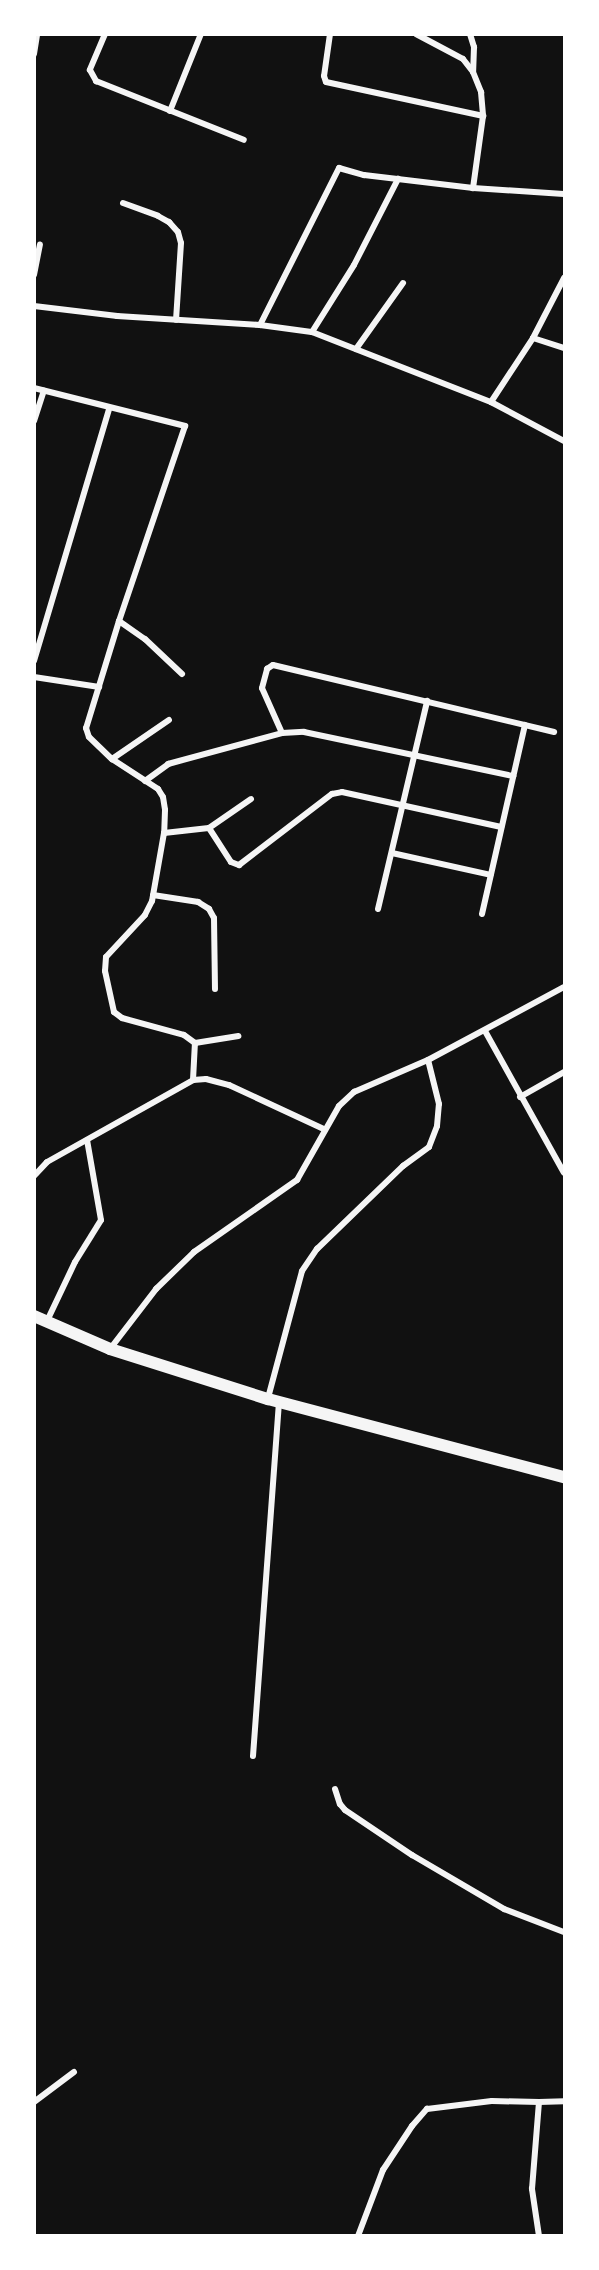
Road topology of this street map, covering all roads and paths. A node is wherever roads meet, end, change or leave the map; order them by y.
1 (37, 34) edge
2 (105, 34) edge
3 (201, 34) edge
4 (330, 34) edge
5 (416, 34) edge
6 (470, 34) edge
7 (34, 54) edge
8 (473, 72) junction
9 (170, 111) junction
10 (483, 116) junction
11 (244, 140) dead end
12 (398, 179) junction
13 (473, 188) junction
14 (564, 194) edge
15 (123, 203) dead end
16 (40, 245) dead end
17 (34, 275) edge
18 (564, 278) edge
19 (403, 284) dead end
20 (34, 306) edge
21 (176, 320) junction
22 (260, 325) junction
23 (312, 332) junction
24 (533, 338) junction
25 (564, 348) edge
26 (356, 350) junction
27 (34, 388) edge
28 (44, 391) junction
29 (491, 402) junction
30 (109, 409) junction
31 (34, 421) edge
32 (564, 441) edge
33 (118, 621) junction
34 (34, 661) edge
35 (182, 674) dead end
36 (34, 677) edge
37 (99, 687) junction
38 (427, 700) junction
39 (169, 720) dead end
40 (525, 725) junction
41 (554, 732) dead end
42 (282, 733) junction
43 (415, 754) junction
44 (112, 759) junction
45 (513, 776) junction
46 (145, 781) junction
47 (251, 798) dead end
48 (402, 806) junction
49 (501, 827) junction
50 (209, 828) junction
51 (164, 833) junction
52 (392, 853) junction
53 (490, 875) junction
54 (153, 895) junction
55 (378, 909) dead end
56 (482, 914) dead end
57 (564, 987) edge
58 (215, 988) dead end
59 (485, 1031) junction
60 (238, 1036) dead end
61 (195, 1042) junction
62 (428, 1060) junction
63 (564, 1072) edge
64 (193, 1080) junction
65 (520, 1097) junction
66 (324, 1129) junction
67 (87, 1140) junction
68 (561, 1161) edge
69 (564, 1173) edge
70 (34, 1176) edge
71 (34, 1316) edge
72 (47, 1322) junction
73 (110, 1349) junction
74 (274, 1400) junction
75 (564, 1477) edge
76 (253, 1756) dead end
77 (335, 1789) dead end
78 (564, 1932) edge
79 (74, 2072) dead end
80 (34, 2102) edge
81 (539, 2102) junction
82 (564, 2102) edge
83 (358, 2235) edge
84 (539, 2235) edge

1 - 7 street
2 - 9 street
3 - 9 street
4 - 10 street
5 - 8 street
6 - 8 street
8 - 10 street
9 - 11 street
10 - 13 street
12 - 13 street
12 - 22 street
12 - 23 street
13 - 14 street
15 - 21 street
16 - 17 street
18 - 24 street
19 - 26 street
20 - 21 street
21 - 22 street
22 - 23 street
23 - 26 street
24 - 25 street
24 - 29 street
26 - 29 street
27 - 28 street
28 - 30 street
28 - 31 street
29 - 32 street
30 - 33 street
30 - 34 street
33 - 35 street
33 - 37 street
36 - 37 street
37 - 44 street
38 - 40 street
38 - 42 street
38 - 43 street
39 - 44 street
40 - 41 street
40 - 45 street
42 - 43 street
42 - 46 street
43 - 45 street
43 - 48 street
44 - 46 street
45 - 49 street
46 - 51 street
47 - 50 street
48 - 49 street
48 - 50 street
48 - 52 street
49 - 53 street
50 - 51 street
51 - 54 street
52 - 53 street
52 - 55 street
53 - 56 street
54 - 58 street
54 - 61 street
57 - 59 street
59 - 62 street
59 - 65 street
60 - 61 street
61 - 64 street
62 - 66 street
62 - 74 street
63 - 65 street
64 - 66 street
64 - 67 street
65 - 68 street
66 - 73 street
67 - 70 street
67 - 72 street
68 - 69 street
71 - 72 highway
72 - 73 highway
73 - 74 highway
74 - 75 highway
74 - 76 street
77 - 78 street
79 - 80 street
81 - 82 street
81 - 83 street
81 - 84 street

